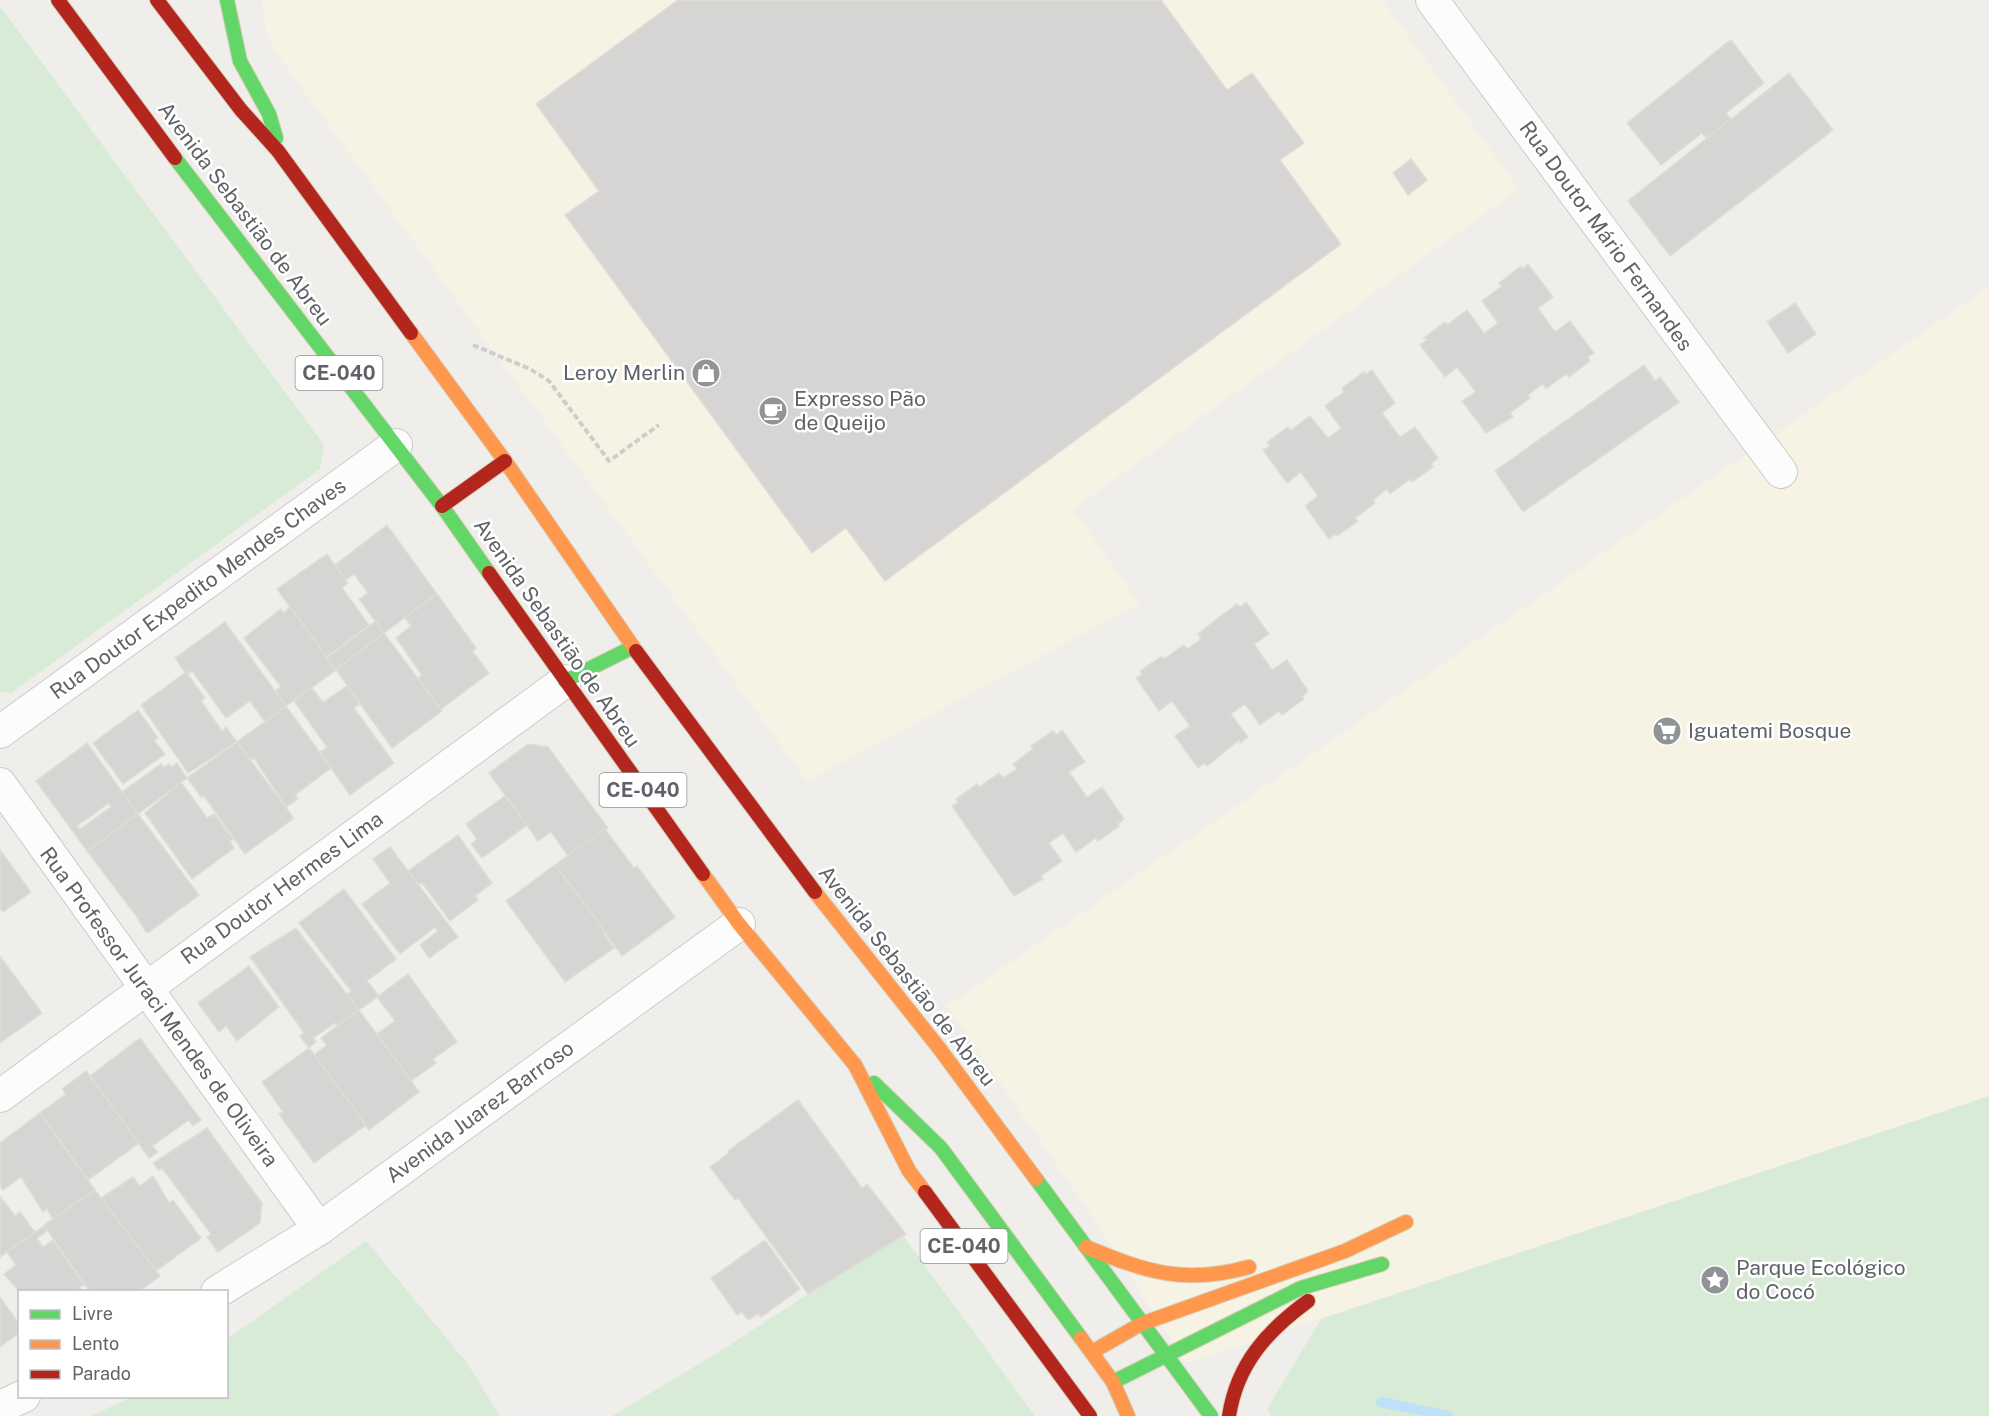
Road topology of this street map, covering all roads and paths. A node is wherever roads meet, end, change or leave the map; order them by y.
1 (58, 0) edge
2 (157, 0) edge
3 (227, 0) edge
4 (1432, 0) edge
5 (278, 151) junction
6 (473, 345) dead end
7 (659, 424) dead end
8 (396, 445) junction
9 (505, 461) junction
10 (1780, 472) dead end
11 (442, 506) junction
12 (633, 647) junction
13 (565, 681) junction
14 (0, 732) edge
15 (0, 784) edge
16 (739, 924) junction
17 (145, 988) junction
18 (855, 1065) junction
19 (0, 1096) edge
20 (319, 1229) junction
21 (1351, 1234) dead end
22 (1086, 1247) junction
23 (1266, 1261) dead end
24 (219, 1290) edge
25 (1142, 1324) junction
26 (1092, 1352) junction
27 (1167, 1355) junction
28 (1113, 1382) junction
29 (20, 1398) edge
30 (0, 1407) edge
31 (1090, 1416) edge
32 (1128, 1416) edge
33 (1211, 1416) edge
34 (1229, 1416) edge

1 - 8 main road, Avenida Sebastião de Abreu / CE-040
2 - 5 main road, Avenida Sebastião de Abreu
3 - 5 main road
4 - 10 street, Rua Doutor Mário Fernandes
5 - 9 main road, Avenida Sebastião de Abreu
6 - 7 path
8 - 11 main road, Avenida Sebastião de Abreu / CE-040
8 - 14 street, Rua Doutor Expedito Mendes Chaves
9 - 11 main road
9 - 12 main road, Avenida Sebastião de Abreu
11 - 13 main road, Avenida Sebastião de Abreu / CE-040
12 - 13 main road
12 - 22 main road, Avenida Sebastião de Abreu
13 - 16 main road, Avenida Sebastião de Abreu / CE-040
13 - 17 street, Rua Doutor Hermes Lima
15 - 17 street, Rua Professor Juraci Mendes de Oliveira
16 - 18 main road, Avenida Sebastião de Abreu / CE-040
16 - 20 street, Avenida Juarez Barroso
17 - 19 street, Rua Doutor Hermes Lima
17 - 20 street, Rua Professor Juraci Mendes de Oliveira
18 - 26 main road
18 - 31 main road, Avenida Sebastião de Abreu / CE-040
20 - 24 street, Avenida Juarez Barroso
21 - 25 main road
22 - 23 main road
22 - 25 main road, Avenida Sebastião de Abreu
25 - 26 main road
25 - 27 main road, Avenida Sebastião de Abreu
26 - 28 main road
27 - 28 main road
27 - 33 main road, Avenida Sebastião de Abreu
27 - 34 main road
28 - 32 main road
29 - 30 street

